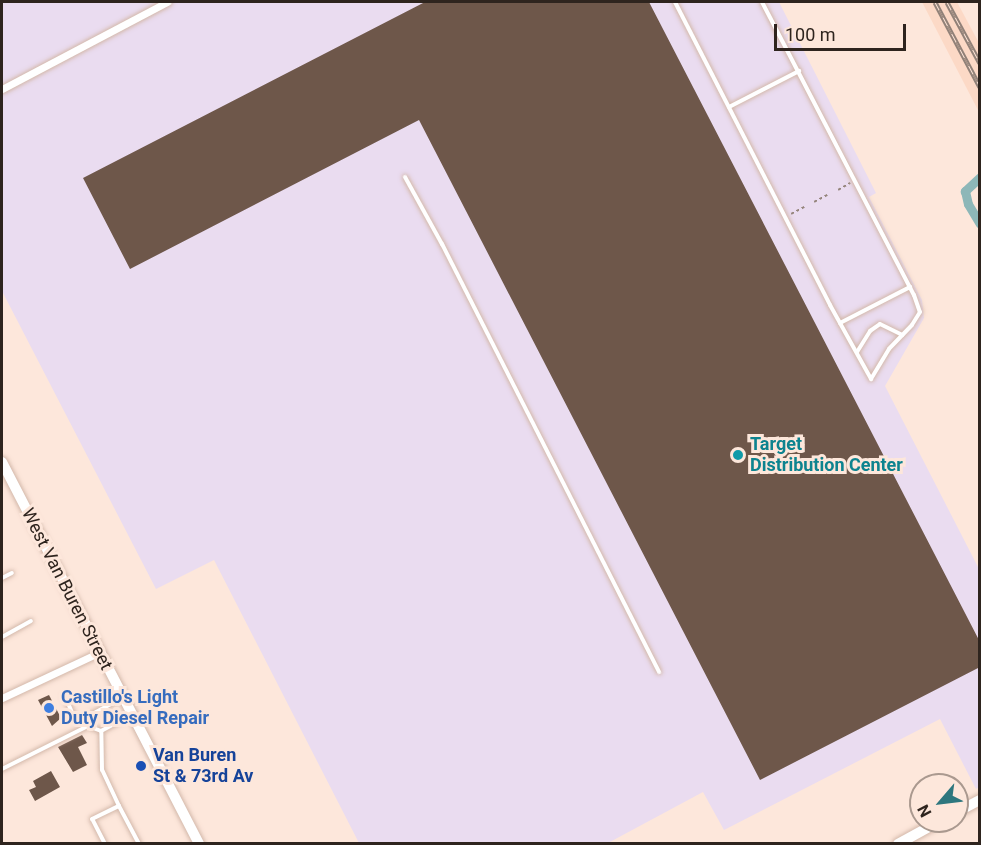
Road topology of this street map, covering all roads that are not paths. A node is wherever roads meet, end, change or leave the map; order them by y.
1 (167, 2) edge
2 (675, 2) edge
3 (762, 2) edge
4 (799, 71) junction
5 (2, 89) edge
6 (729, 107) junction
7 (405, 177) dead end
8 (910, 287) junction
9 (840, 323) junction
10 (903, 335) junction
11 (857, 353) junction
12 (2, 462) edge
13 (12, 573) dead end
14 (2, 578) edge
15 (31, 621) dead end
16 (2, 637) edge
17 (100, 652) junction
18 (659, 672) dead end
19 (65, 696) dead end
20 (123, 697) junction
21 (2, 698) edge
22 (132, 714) junction
23 (85, 718) junction
24 (88, 726) junction
25 (101, 731) junction
26 (2, 769) edge
27 (119, 806) junction
28 (917, 833) edge
29 (105, 843) edge
30 (139, 843) edge
31 (199, 843) edge
32 (898, 843) edge

1 - 5 street
2 - 6 lane
3 - 4 lane
4 - 6 lane
4 - 8 lane
6 - 9 lane
7 - 18 lane
8 - 9 lane
8 - 10 lane
9 - 11 lane
10 - 11 lane
10 - 11 lane
12 - 17 main road, West Van Buren Street
13 - 14 lane
15 - 16 lane
17 - 20 main road, West Van Buren Street
17 - 21 street
19 - 23 lane
20 - 22 main road, West Van Buren Street
20 - 23 lane
22 - 25 lane
22 - 31 main road, West Van Buren Street
23 - 24 lane
24 - 25 lane
24 - 26 lane
25 - 27 lane
27 - 29 lane
27 - 30 lane
28 - 32 main road

